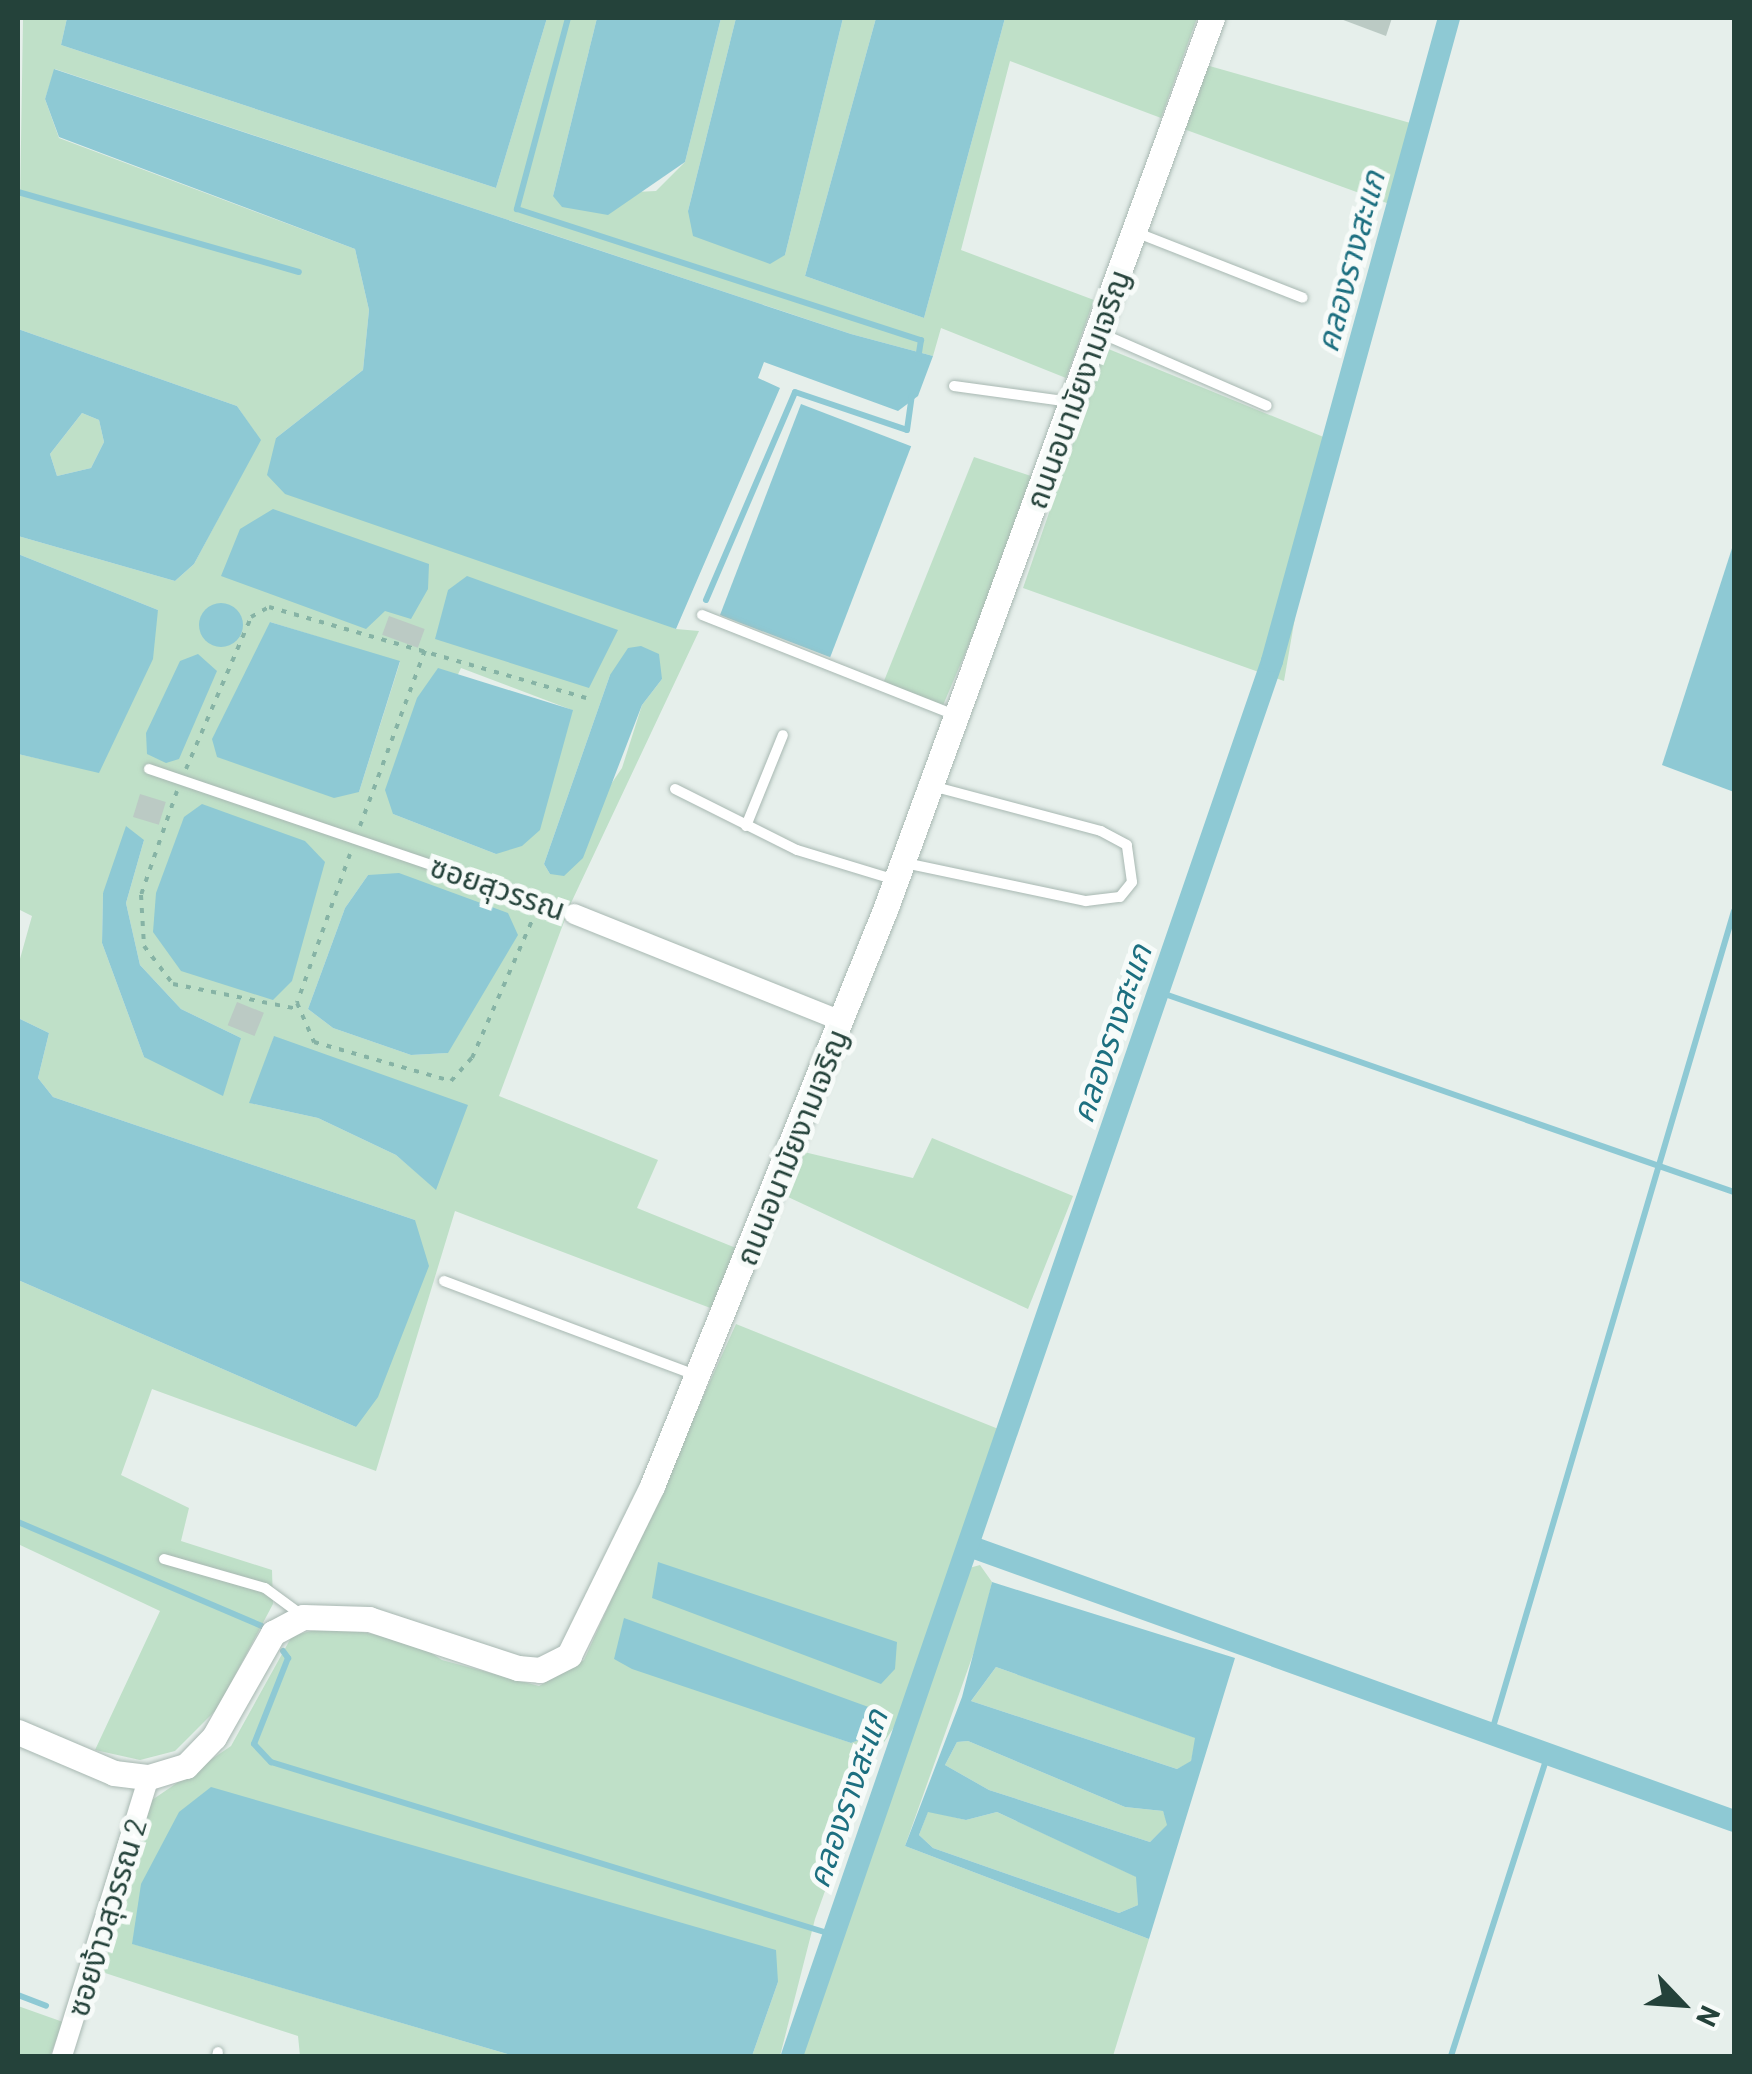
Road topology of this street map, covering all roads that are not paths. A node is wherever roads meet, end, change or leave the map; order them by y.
1 (1212, 18) edge
2 (1134, 232) junction
3 (1303, 298) dead end
4 (1098, 332) junction
5 (954, 386) dead end
6 (1073, 402) junction
7 (1267, 406) dead end
8 (702, 615) dead end
9 (957, 716) junction
10 (783, 735) dead end
11 (149, 768) dead end
12 (931, 786) junction
13 (675, 790) dead end
14 (746, 826) junction
15 (899, 871) junction
16 (574, 914) joint
17 (841, 1021) junction
18 (444, 1281) dead end
19 (698, 1376) junction
20 (164, 1558) dead end
21 (303, 1617) junction
22 (18, 1732) edge
23 (149, 1777) junction
24 (62, 2056) edge

1 - 2 street, ถนนอนามัยงามเจริญ
2 - 3 lane
2 - 4 street, ถนนอนามัยงามเจริญ
4 - 6 street, ถนนอนามัยงามเจริญ
4 - 7 lane
5 - 6 lane
6 - 9 street, ถนนอนามัยงามเจริญ
8 - 9 lane
9 - 12 street, ถนนอนามัยงามเจริญ
10 - 14 lane
11 - 16 lane, ซอยสุวรรณ
12 - 15 street, ถนนอนามัยงามเจริญ
12 - 15 lane
13 - 14 lane
14 - 15 lane
15 - 17 street, ถนนอนามัยงามเจริญ
16 - 17 street, ซอยสุวรรณ
17 - 19 street, ถนนอนามัยงามเจริญ
18 - 19 lane
19 - 21 street, ถนนอนามัยงามเจริญ
20 - 21 lane
21 - 23 street
22 - 23 street
23 - 24 street, ซอยง้าวสุวรรณ 2

